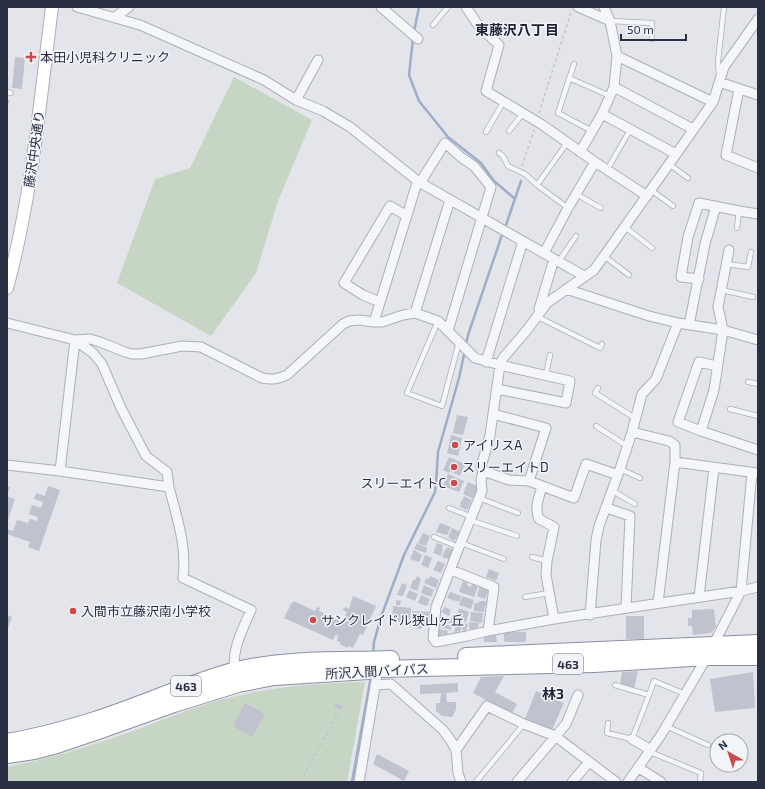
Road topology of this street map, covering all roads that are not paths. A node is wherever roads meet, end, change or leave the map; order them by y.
1 (52, 7) edge
2 (77, 7) edge
3 (129, 7) edge
4 (381, 7) edge
5 (448, 7) edge
6 (466, 7) edge
7 (578, 7) edge
8 (604, 7) edge
9 (724, 7) edge
10 (390, 11) edge
11 (115, 17) junction
12 (758, 19) edge
13 (610, 21) junction
14 (433, 25) dead end
15 (418, 39) dead end
16 (652, 39) dead end
17 (617, 56) junction
18 (318, 60) dead end
19 (574, 64) dead end
20 (569, 78) junction
21 (720, 82) junction
22 (614, 87) junction
23 (739, 88) junction
24 (758, 95) edge
25 (610, 96) junction
26 (296, 100) junction
27 (504, 101) junction
28 (713, 102) junction
29 (522, 113) junction
30 (602, 114) junction
31 (693, 129) junction
32 (630, 130) junction
33 (509, 131) dead end
34 (592, 131) junction
35 (486, 132) dead end
36 (568, 143) junction
37 (580, 152) junction
38 (499, 153) dead end
39 (676, 154) junction
40 (595, 162) junction
41 (669, 164) junction
42 (758, 168) edge
43 (607, 170) junction
44 (688, 178) dead end
45 (419, 182) junction
46 (537, 185) junction
47 (649, 193) junction
48 (576, 194) junction
49 (450, 200) junction
50 (673, 206) dead end
51 (716, 206) junction
52 (568, 208) junction
53 (601, 208) dead end
54 (739, 211) junction
55 (758, 214) edge
56 (407, 216) junction
57 (482, 218) junction
58 (625, 227) junction
59 (737, 228) dead end
60 (576, 236) dead end
61 (523, 241) junction
62 (652, 248) dead end
63 (729, 250) dead end
64 (751, 252) dead end
65 (544, 253) junction
66 (604, 256) junction
67 (556, 260) junction
68 (727, 264) junction
69 (629, 275) dead end
70 (584, 276) junction
71 (699, 279) junction
72 (7, 288) edge
73 (566, 289) junction
74 (722, 290) junction
75 (753, 296) dead end
76 (380, 302) junction
77 (414, 313) junction
78 (536, 316) junction
79 (438, 321) junction
80 (374, 322) junction
81 (7, 323) edge
82 (678, 323) junction
83 (689, 325) junction
84 (723, 330) junction
85 (448, 331) junction
86 (75, 340) junction
87 (758, 340) edge
88 (460, 343) junction
89 (602, 344) dead end
90 (550, 355) dead end
91 (486, 362) junction
92 (500, 365) junction
93 (717, 366) junction
94 (546, 375) junction
95 (748, 382) dead end
96 (758, 384) edge
97 (598, 388) dead end
98 (497, 389) junction
99 (730, 408) dead end
100 (493, 414) junction
101 (758, 416) edge
102 (635, 418) junction
103 (596, 426) dead end
104 (701, 431) junction
105 (632, 432) junction
106 (627, 446) junction
107 (758, 450) edge
108 (675, 462) junction
109 (7, 465) edge
110 (714, 468) junction
111 (60, 471) junction
112 (483, 472) junction
113 (619, 472) junction
114 (755, 473) edge
115 (640, 478) dead end
116 (529, 481) junction
117 (542, 486) junction
118 (169, 487) junction
119 (613, 492) junction
120 (479, 498) junction
121 (635, 504) dead end
122 (449, 508) dead end
123 (606, 508) junction
124 (518, 513) dead end
125 (471, 518) junction
126 (517, 536) dead end
127 (434, 537) dead end
128 (460, 545) junction
129 (532, 557) dead end
130 (504, 559) dead end
131 (547, 561) junction
132 (451, 570) junction
133 (758, 587) edge
134 (741, 591) junction
135 (550, 593) junction
136 (525, 597) dead end
137 (699, 597) junction
138 (658, 603) junction
139 (626, 608) junction
140 (590, 615) junction
141 (554, 619) junction
142 (488, 631) junction
143 (467, 636) junction
144 (758, 643) edge
145 (709, 651) junction
146 (468, 656) junction
147 (758, 657) edge
148 (758, 660) edge
149 (375, 669) junction
150 (236, 677) junction
151 (615, 685) dead end
152 (685, 694) junction
153 (578, 695) dead end
154 (649, 695) junction
155 (524, 724) junction
156 (608, 724) dead end
157 (666, 726) junction
158 (555, 736) junction
159 (632, 739) junction
160 (7, 742) edge
161 (708, 745) dead end
162 (456, 750) junction
163 (650, 751) junction
164 (7, 755) edge
165 (589, 762) junction
166 (639, 768) junction
167 (359, 782) edge
168 (462, 782) edge
169 (476, 782) edge
170 (517, 782) edge
171 (572, 782) edge
172 (616, 782) edge
173 (628, 782) edge
174 (661, 782) edge
175 (700, 782) edge

1 - 72 street, 藤沢中央通り
2 - 11 street
3 - 11 street
4 - 10 street
5 - 14 lane
6 - 27 street
7 - 13 street
8 - 13 street
9 - 21 lane
10 - 15 street
11 - 26 street
12 - 21 street
13 - 16 lane
13 - 17 street
17 - 22 street
17 - 28 street
18 - 26 street
19 - 20 lane
20 - 25 lane
20 - 34 lane
21 - 23 street
21 - 28 street
22 - 25 street
22 - 31 street
23 - 24 street
23 - 42 street
25 - 30 street
26 - 45 street
27 - 29 street
27 - 35 lane
28 - 31 street
29 - 33 lane
29 - 36 street
30 - 32 street
30 - 34 street
31 - 39 street
32 - 39 street
32 - 43 lane
34 - 37 street
36 - 37 street
36 - 46 lane
37 - 40 street
38 - 46 lane
39 - 41 street
40 - 43 street
40 - 48 street
41 - 44 lane
41 - 47 street
43 - 47 street
45 - 49 street
45 - 56 street
45 - 57 street
46 - 52 lane
47 - 50 lane
47 - 58 street
48 - 52 street
48 - 53 lane
49 - 57 street
49 - 77 street
51 - 54 street
51 - 71 street
51 - 71 street
52 - 65 street
54 - 55 street
54 - 59 lane
56 - 76 street
56 - 76 street
57 - 61 street
57 - 85 street
58 - 62 lane
58 - 66 street
60 - 67 lane
61 - 65 street
61 - 91 street
63 - 68 street
64 - 68 lane
65 - 67 street
66 - 69 lane
66 - 70 street
67 - 70 street
67 - 78 street
68 - 74 street
70 - 73 street
71 - 83 street
73 - 78 street
73 - 82 street
74 - 75 lane
74 - 84 street
76 - 80 street
77 - 79 street
77 - 80 street
78 - 89 lane
78 - 92 street
79 - 85 street
79 - 88 lane
80 - 86 street
81 - 86 street
82 - 83 street
82 - 102 street
83 - 84 street
84 - 87 street
84 - 93 street
85 - 88 street
86 - 111 street
86 - 118 street
88 - 91 street
90 - 94 lane
91 - 92 street
92 - 94 street
92 - 98 street
93 - 104 street
93 - 104 street
94 - 98 street
95 - 96 lane
97 - 102 lane
98 - 100 street
99 - 101 lane
100 - 112 street
100 - 116 street
102 - 105 street
103 - 106 lane
104 - 107 street
105 - 106 street
105 - 108 street
106 - 113 street
108 - 110 street
108 - 138 street
109 - 111 street
110 - 114 street
110 - 137 street
111 - 118 street
112 - 116 street
112 - 120 street
113 - 115 lane
113 - 117 street
113 - 119 street
114 - 134 street
116 - 117 street
117 - 131 street
118 - 150 street
119 - 121 lane
119 - 123 street
120 - 124 lane
120 - 125 street
122 - 125 lane
123 - 139 street
123 - 140 street
125 - 126 lane
125 - 128 street
127 - 128 lane
128 - 130 lane
128 - 132 street
129 - 131 lane
131 - 135 street
132 - 142 street
132 - 143 street
133 - 134 street
134 - 137 street
134 - 145 street
135 - 136 lane
135 - 141 street
137 - 138 street
138 - 139 street
139 - 140 street
140 - 141 street
141 - 142 street
142 - 143 street
143 - 146 street
144 - 145 highway, 所沢入間バイパス / 463
145 - 146 highway, 所沢入間バイパス / 463
145 - 147 highway, 所沢入間バイパス / 463
145 - 149 highway, 所沢入間バイパス / 463
145 - 152 street
146 - 149 highway, 所沢入間バイパス / 463
147 - 148 street
149 - 150 highway, 所沢入間バイパス / 463
149 - 162 street
149 - 167 street
150 - 160 highway, 所沢入間バイパス / 463
150 - 164 highway, 所沢入間バイパス / 463
151 - 154 lane
152 - 154 lane
152 - 157 street
153 - 158 street
154 - 159 lane
155 - 158 street
155 - 162 street
155 - 169 lane
156 - 159 lane
157 - 161 lane
157 - 163 street
158 - 165 street
158 - 170 street
159 - 163 street
162 - 168 street
163 - 166 street
163 - 175 lane
165 - 171 street
165 - 172 street
166 - 173 street
166 - 174 street

